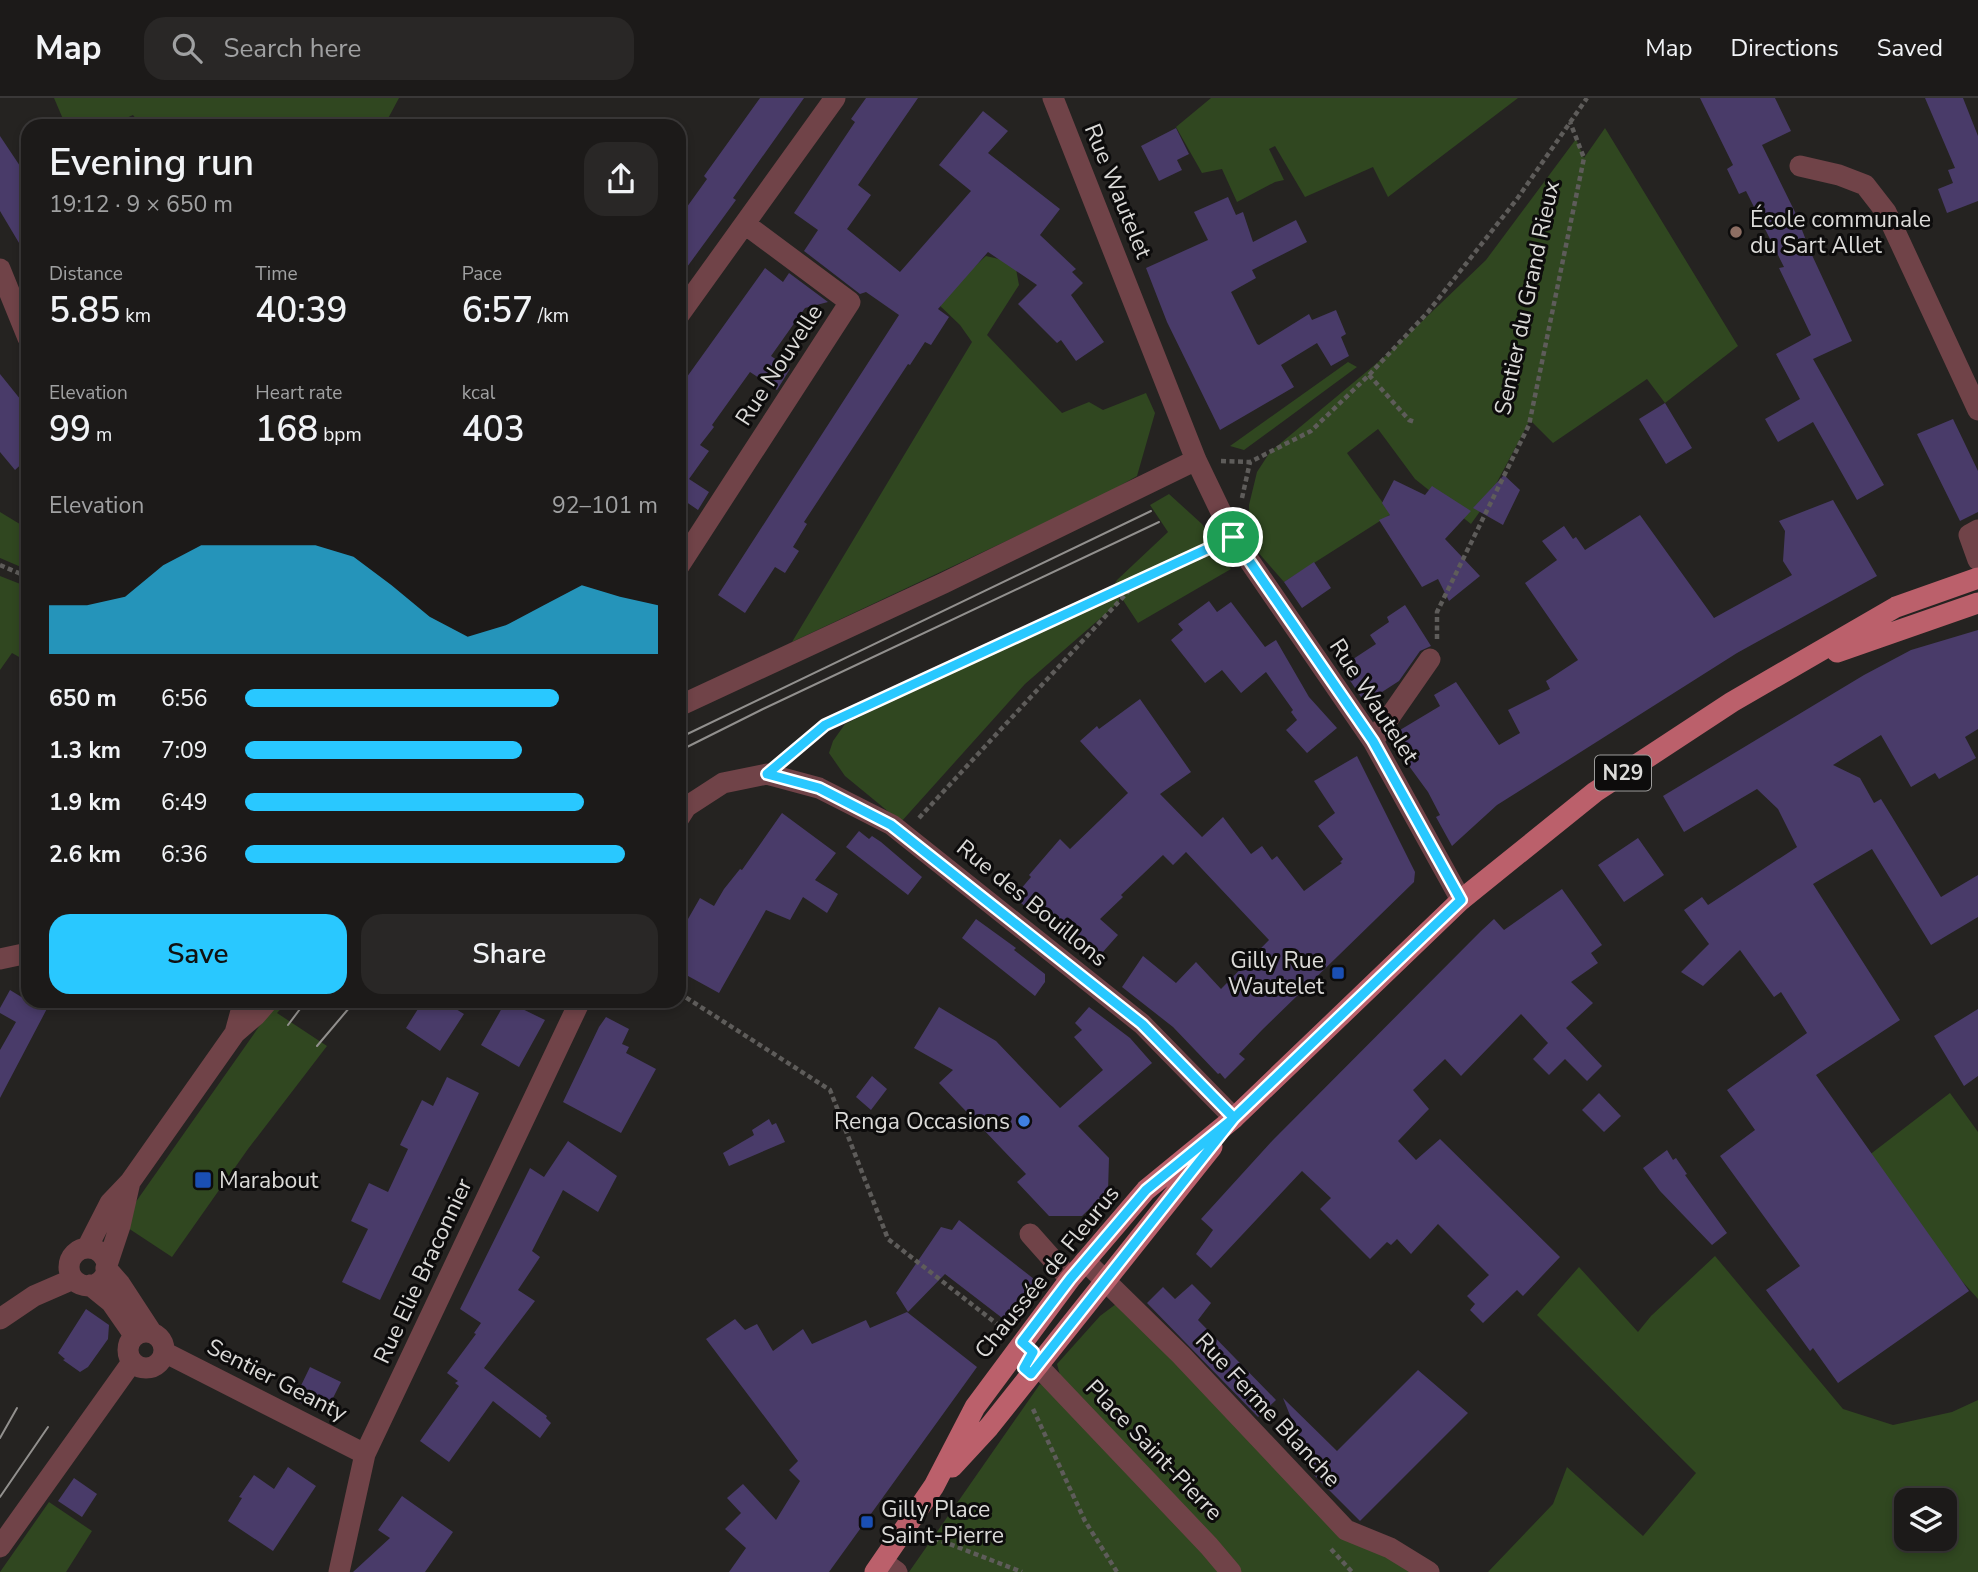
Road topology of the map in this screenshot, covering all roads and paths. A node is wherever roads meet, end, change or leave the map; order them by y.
1 (835, 98) edge
2 (1053, 98) edge
3 (1587, 98) edge
4 (1570, 122) junction
5 (1800, 166) dead end
6 (745, 224) junction
7 (0, 269) edge
8 (686, 305) edge
9 (21, 321) edge
10 (1369, 375) junction
11 (1978, 410) edge
12 (1415, 422) dead end
13 (1196, 460) junction
14 (1978, 530) edge
15 (1233, 537) junction
16 (686, 555) edge
17 (1978, 560) edge
18 (0, 565) edge
19 (21, 574) edge
20 (1978, 578) edge
21 (1138, 581) junction
22 (1978, 603) edge
23 (1430, 659) joint
24 (1799, 665) junction
25 (686, 703) edge
26 (1373, 741) junction
27 (767, 774) junction
28 (686, 809) edge
29 (904, 834) junction
30 (1461, 900) junction
31 (21, 954) edge
32 (0, 959) edge
33 (686, 997) edge
34 (243, 1008) edge
35 (262, 1008) edge
36 (577, 1008) edge
37 (235, 1033) junction
38 (1234, 1118) junction
39 (130, 1182) junction
40 (1030, 1234) dead end
41 (88, 1248) junction
42 (1085, 1261) junction
43 (106, 1268) junction
44 (1070, 1279) junction
45 (1105, 1280) junction
46 (82, 1282) junction
47 (0, 1320) edge
48 (143, 1334) junction
49 (1022, 1342) junction
50 (164, 1352) junction
51 (132, 1362) junction
52 (1038, 1366) junction
53 (1022, 1387) junction
54 (365, 1454) junction
55 (934, 1486) junction
56 (934, 1538) dead end
57 (0, 1547) edge
58 (885, 1569) edge
59 (339, 1572) edge
60 (1022, 1572) edge
61 (1117, 1572) edge
62 (1231, 1572) edge
63 (1429, 1572) edge

1 - 6 street
2 - 13 street, Rue Wautelet
3 - 4 path
4 - 10 path
4 - 23 path, Sentier du Grand Rieux
5 - 11 street
6 - 8 street
6 - 16 street, Rue Nouvelle
7 - 9 street
10 - 12 path
10 - 13 path
13 - 15 street, Rue Wautelet
13 - 25 street
14 - 17 street
15 - 21 path
15 - 26 street, Rue Wautelet
18 - 19 path
20 - 24 main road, Chaussée de Fleurus / N29
21 - 27 path
21 - 29 path
22 - 24 main road, Chaussée de Fleurus / N29
23 - 26 street
24 - 30 main road, Chaussée de Fleurus / N29
26 - 30 street, Rue Wautelet
27 - 28 street
27 - 29 street, Rue des Bouillons
29 - 38 street, Rue des Bouillons
30 - 38 main road, Chaussée de Fleurus / N29
31 - 32 street
33 - 49 path
34 - 37 street
35 - 37 street
36 - 54 street, Rue Elie Braconnier
37 - 39 street
38 - 42 main road, Chaussée de Fleurus / N29
38 - 45 main road, Chaussée de Fleurus / N29
39 - 41 street
39 - 43 street
40 - 44 street
41 - 43 street
41 - 46 street
42 - 44 main road, Chaussée de Fleurus / N29
42 - 45 street, Rue Ferme Blanche
43 - 46 street
43 - 48 street
44 - 49 main road, Chaussée de Fleurus / N29
45 - 52 main road, Chaussée de Fleurus / N29
45 - 63 street, Rue Ferme Blanche
46 - 47 street
46 - 48 street
48 - 50 street
48 - 51 street
49 - 55 main road, Chaussée de Fleurus / N29
50 - 51 street
50 - 54 street, Sentier Geanty
51 - 57 street
52 - 53 main road, Chaussée de Fleurus / N29
52 - 62 street, Place Saint-Pierre
53 - 55 main road, Chaussée de Fleurus / N29
53 - 61 path
54 - 59 street, Rue Elie Braconnier
55 - 58 main road, Chaussée de Fleurus / N29
56 - 60 path

